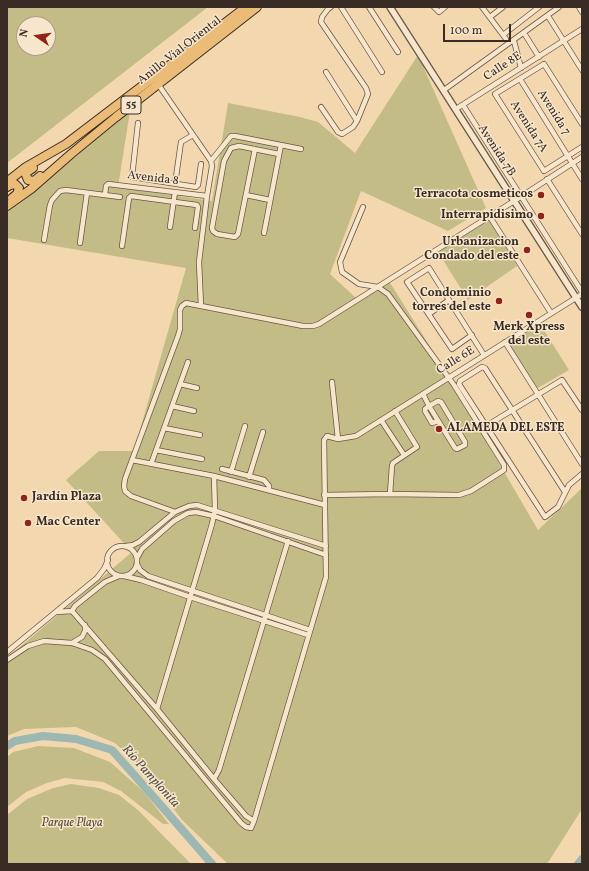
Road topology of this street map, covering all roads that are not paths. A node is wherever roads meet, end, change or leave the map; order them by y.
1 (246, 7) edge
2 (257, 7) edge
3 (331, 7) edge
4 (341, 7) edge
5 (369, 7) edge
6 (434, 7) edge
7 (445, 7) edge
8 (482, 7) edge
9 (503, 7) edge
10 (539, 7) edge
11 (560, 7) edge
12 (579, 7) edge
13 (393, 8) edge
14 (582, 12) edge
15 (548, 16) junction
16 (490, 17) junction
17 (582, 29) edge
18 (524, 33) junction
19 (514, 41) junction
20 (564, 41) junction
21 (398, 52) dead end
22 (538, 57) junction
23 (521, 68) junction
24 (582, 70) edge
25 (326, 72) dead end
26 (382, 72) dead end
27 (520, 78) junction
28 (158, 84) junction
29 (444, 90) junction
30 (463, 105) junction
31 (321, 107) dead end
32 (456, 109) junction
33 (357, 121) junction
34 (138, 123) dead end
35 (582, 124) edge
36 (193, 135) junction
37 (281, 145) junction
38 (582, 147) edge
39 (255, 149) junction
40 (301, 149) dead end
41 (279, 154) junction
42 (568, 156) junction
43 (582, 157) edge
44 (497, 158) junction
45 (38, 160) junction
46 (211, 161) junction
47 (490, 162) junction
48 (572, 162) junction
49 (201, 164) dead end
50 (45, 177) junction
51 (547, 179) junction
52 (582, 179) edge
53 (7, 182) edge
54 (175, 184) junction
55 (7, 187) edge
56 (175, 192) junction
57 (87, 193) junction
58 (105, 195) junction
59 (246, 195) junction
60 (207, 196) junction
61 (522, 196) junction
62 (120, 197) dead end
63 (270, 200) junction
64 (515, 201) junction
65 (174, 202) junction
66 (7, 206) edge
67 (363, 207) dead end
68 (490, 217) junction
69 (170, 227) dead end
70 (195, 228) dead end
71 (264, 233) dead end
72 (582, 234) edge
73 (44, 240) dead end
74 (80, 243) dead end
75 (122, 246) dead end
76 (378, 287) junction
77 (582, 293) edge
78 (576, 297) junction
79 (449, 300) junction
80 (442, 305) dead end
81 (201, 306) junction
82 (582, 307) edge
83 (436, 308) dead end
84 (551, 313) junction
85 (428, 314) junction
86 (472, 335) junction
87 (505, 342) junction
88 (484, 355) junction
89 (188, 362) dead end
90 (448, 377) junction
91 (332, 382) dead end
92 (180, 384) junction
93 (197, 388) dead end
94 (423, 394) junction
95 (538, 394) junction
96 (172, 406) junction
97 (429, 406) junction
98 (194, 410) dead end
99 (512, 410) junction
100 (582, 410) edge
101 (395, 411) junction
102 (381, 420) junction
103 (245, 426) dead end
104 (486, 426) junction
105 (164, 428) junction
106 (263, 432) dead end
107 (200, 435) dead end
108 (338, 439) junction
109 (156, 450) junction
110 (404, 455) junction
111 (202, 459) dead end
112 (132, 460) junction
113 (151, 464) junction
114 (582, 464) edge
115 (222, 469) dead end
116 (231, 472) junction
117 (582, 474) edge
118 (214, 476) junction
119 (249, 476) junction
120 (269, 490) junction
121 (565, 492) junction
122 (390, 494) junction
123 (324, 495) junction
124 (325, 506) junction
125 (162, 507) junction
126 (215, 510) junction
127 (175, 512) junction
128 (214, 516) junction
129 (167, 518) junction
130 (288, 541) junction
131 (126, 546) junction
132 (326, 546) junction
133 (326, 555) junction
134 (137, 558) junction
135 (108, 560) junction
136 (137, 564) junction
137 (122, 576) junction
138 (192, 591) junction
139 (190, 597) junction
140 (72, 611) junction
141 (56, 612) junction
142 (266, 615) junction
143 (264, 621) junction
144 (85, 625) junction
145 (309, 632) junction
146 (72, 643) junction
147 (7, 652) edge
148 (7, 660) edge
149 (157, 709) junction
150 (214, 779) junction
151 (254, 821) junction

1 - 45 highway, Anillo Vial Oriental / 55
2 - 28 highway, Anillo Vial Oriental / 55
3 - 33 street
4 - 26 street
5 - 21 street
6 - 7 street
8 - 16 street
9 - 16 street
10 - 16 street
11 - 15 street
12 - 14 street
13 - 29 street, Avenida 7B
15 - 18 street
15 - 20 street
17 - 20 street, Calle 8E
18 - 19 street
18 - 22 street
19 - 23 street
19 - 29 street
20 - 22 street, Calle 8E
20 - 24 street
22 - 23 street, Calle 8E
23 - 30 street, Calle 8E
25 - 33 street
27 - 35 street
27 - 42 street, Avenida 7
27 - 42 street, Avenida 7A
28 - 36 street
28 - 50 highway, Anillo Vial Oriental / 55
29 - 32 street, Avenida 7B
30 - 32 street, Calle 8E
30 - 44 street, Avenida 7B
31 - 33 street
32 - 47 street, Avenida 7B
34 - 54 street
36 - 46 street
36 - 54 street
37 - 40 street
37 - 41 street
37 - 46 street
38 - 42 street
39 - 41 street
39 - 59 street
39 - 59 street
41 - 63 street
42 - 48 street, Avenida 7
43 - 48 street
44 - 47 street
44 - 61 street, Avenida 7B
45 - 50 highway
45 - 53 highway, Anillo Vial Oriental / 55
46 - 60 street
47 - 64 street, Avenida 7B
48 - 51 street
48 - 52 street, Avenida 7
49 - 54 street
50 - 66 highway, Anillo Vial Oriental / 55
51 - 61 street
51 - 72 street
55 - 66 highway
56 - 58 street, Avenida 8
56 - 60 street, Avenida 8
56 - 65 street
57 - 58 street
57 - 73 street
57 - 74 street
58 - 62 street
59 - 63 street
60 - 81 street
61 - 64 street
61 - 77 street, Avenida 7B
63 - 71 street
64 - 68 street
64 - 78 street, Avenida 7B
65 - 69 street
65 - 70 street
65 - 75 street
67 - 76 street
68 - 76 street
68 - 84 street
76 - 81 street
76 - 90 street
77 - 78 street, Calle 6E
78 - 82 street, Avenida 7B
78 - 84 street, Calle 6E
79 - 80 street
79 - 85 street
79 - 86 street
81 - 112 street
83 - 85 street
84 - 87 street, Calle 6E
85 - 86 street
86 - 88 street
87 - 88 street, Calle 6E
87 - 95 street
88 - 90 street, Calle 6E
89 - 92 street
90 - 94 street, Calle 6E
90 - 122 street
91 - 108 street
92 - 93 street
92 - 96 street
94 - 97 street
94 - 101 street, Calle 6E
95 - 99 street
95 - 100 street
95 - 114 street
96 - 98 street
96 - 105 street
97 - 97 street
99 - 104 street
99 - 104 street
99 - 121 street
101 - 102 street, Calle 6E
101 - 110 street
102 - 108 street, Calle 6E
102 - 110 street
103 - 116 street
104 - 121 street
105 - 107 street
105 - 109 street
106 - 119 street
108 - 123 street, Calle 6E
109 - 111 street
109 - 113 street
110 - 122 street
112 - 113 street
112 - 125 street
113 - 118 street
115 - 116 street
116 - 119 street
117 - 121 street
118 - 120 street
118 - 126 street
119 - 120 street
120 - 124 street
122 - 123 street
123 - 124 street
124 - 132 street
125 - 127 street
125 - 129 street
126 - 127 street
126 - 128 street
126 - 132 street
127 - 129 street
128 - 130 street
128 - 134 street
128 - 138 street
129 - 131 street
130 - 133 street
130 - 142 street
131 - 134 street
131 - 135 street
132 - 133 street
133 - 145 street
134 - 136 street
135 - 137 street
135 - 141 street
136 - 137 street
136 - 138 street
137 - 139 street
137 - 140 street
138 - 139 street
138 - 142 street
139 - 143 street
139 - 149 street
140 - 141 street
140 - 144 street
141 - 147 street
142 - 143 street
142 - 145 street
143 - 145 street
143 - 150 street
144 - 146 street
144 - 149 street
145 - 151 street
146 - 148 street
146 - 151 street
149 - 150 street
150 - 151 street

